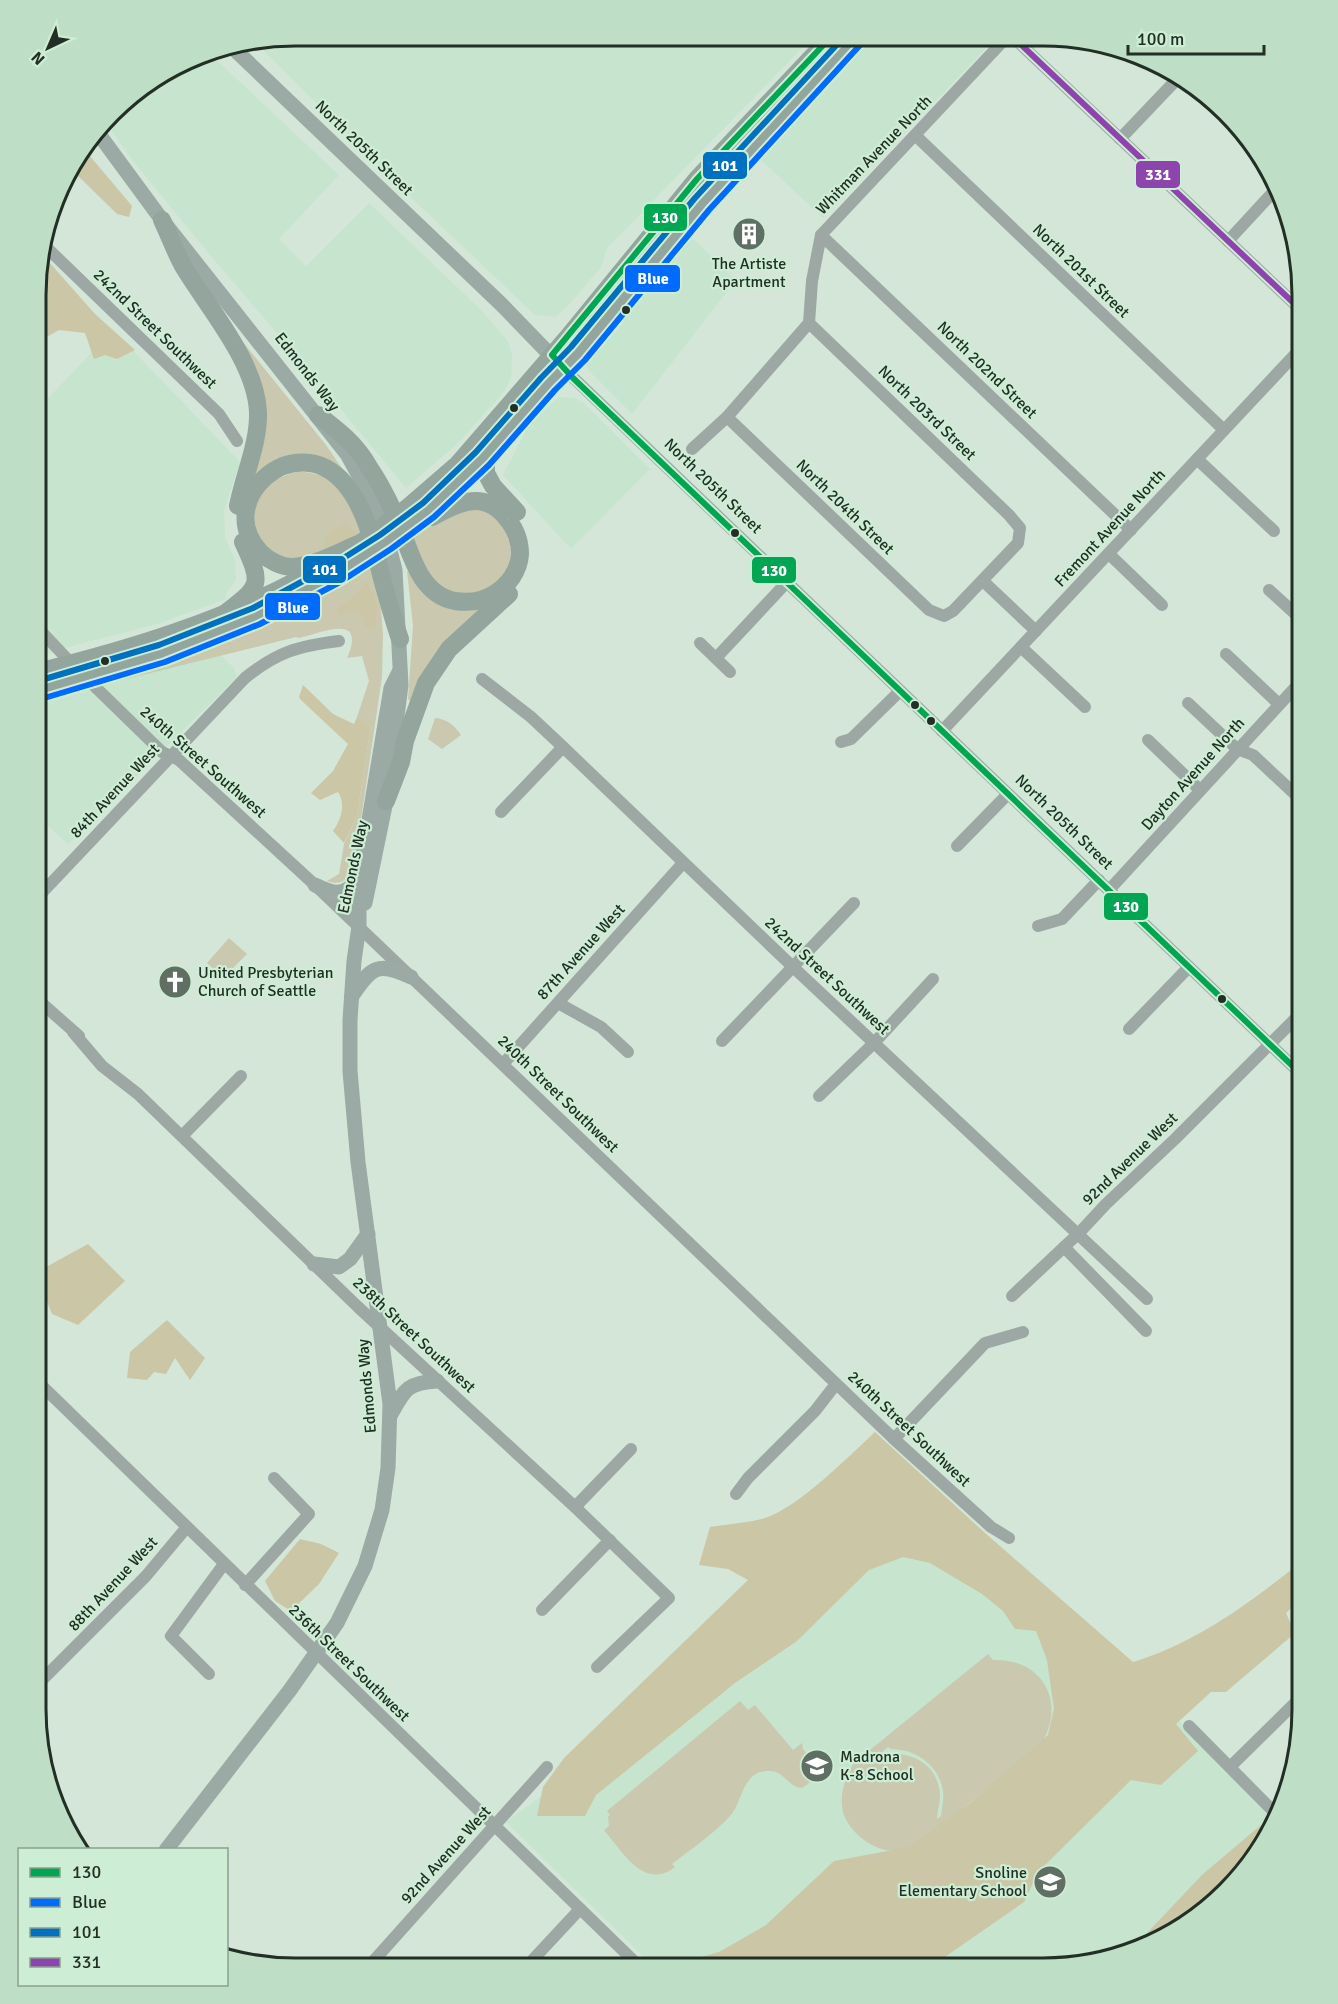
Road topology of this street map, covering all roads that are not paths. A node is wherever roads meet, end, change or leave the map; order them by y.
1 (823, 46) edge
2 (848, 46) edge
3 (999, 46) edge
4 (1022, 46) edge
5 (238, 53) edge
6 (1173, 83) edge
7 (769, 102) junction
8 (916, 136) junction
9 (102, 139) edge
10 (1120, 139) junction
11 (746, 156) junction
12 (1271, 195) edge
13 (162, 220) junction
14 (820, 235) junction
15 (1228, 241) junction
16 (50, 251) edge
17 (1292, 302) edge
18 (809, 323) junction
19 (1292, 358) edge
20 (557, 362) junction
21 (318, 416) junction
22 (727, 417) junction
23 (1224, 430) junction
24 (237, 441) dead end
25 (692, 450) dead end
26 (486, 457) junction
27 (1197, 459) junction
28 (408, 516) junction
29 (1131, 530) junction
30 (1274, 531) dead end
31 (364, 548) junction
32 (1109, 554) junction
33 (983, 581) junction
34 (787, 582) junction
35 (1269, 590) dead end
36 (1162, 605) dead end
37 (1292, 611) edge
38 (222, 616) junction
39 (1036, 631) junction
40 (46, 636) edge
41 (400, 639) junction
42 (339, 641) dead end
43 (700, 643) dead end
44 (1021, 647) junction
45 (1226, 654) dead end
46 (716, 658) junction
47 (78, 670) junction
48 (46, 672) edge
49 (399, 672) junction
50 (730, 672) dead end
51 (46, 678) edge
52 (482, 679) dead end
53 (46, 686) edge
54 (1292, 690) edge
55 (900, 691) junction
56 (1188, 703) dead end
57 (1279, 704) junction
58 (1085, 707) dead end
59 (942, 731) junction
60 (1148, 740) dead end
61 (841, 742) dead end
62 (563, 747) junction
63 (1237, 749) junction
64 (171, 756) junction
65 (1200, 790) junction
66 (1292, 791) edge
67 (1008, 794) junction
68 (386, 801) junction
69 (501, 812) dead end
70 (957, 846) dead end
71 (683, 863) junction
72 (359, 880) junction
73 (1098, 880) junction
74 (315, 885) junction
75 (46, 888) edge
76 (1109, 890) junction
77 (854, 903) dead end
78 (359, 926) junction
79 (1038, 926) dead end
80 (793, 967) junction
81 (1189, 967) junction
82 (411, 976) junction
83 (933, 979) dead end
84 (351, 998) junction
85 (558, 1003) junction
86 (46, 1007) edge
87 (1292, 1022) edge
88 (1129, 1029) dead end
89 (722, 1041) dead end
90 (874, 1043) junction
91 (1271, 1044) junction
92 (628, 1052) dead end
93 (503, 1064) junction
94 (1292, 1065) edge
95 (241, 1076) dead end
96 (819, 1096) dead end
97 (182, 1136) junction
98 (1079, 1233) junction
99 (368, 1234) junction
100 (1064, 1247) junction
101 (314, 1264) junction
102 (1012, 1296) dead end
103 (1147, 1299) dead end
104 (380, 1324) junction
105 (1146, 1331) dead end
106 (1023, 1332) dead end
107 (437, 1381) junction
108 (836, 1384) junction
109 (46, 1391) edge
110 (391, 1414) junction
111 (894, 1439) junction
112 (631, 1449) dead end
113 (274, 1478) dead end
114 (736, 1494) dead end
115 (575, 1507) junction
116 (187, 1527) junction
117 (1009, 1539) dead end
118 (610, 1540) junction
119 (224, 1564) junction
120 (245, 1585) junction
121 (542, 1610) dead end
122 (316, 1653) junction
123 (597, 1667) dead end
124 (46, 1671) edge
125 (209, 1674) dead end
126 (1292, 1706) edge
127 (1189, 1726) dead end
128 (547, 1767) dead end
129 (1230, 1767) junction
130 (1271, 1809) edge
131 (494, 1825) junction
132 (168, 1848) edge
133 (580, 1909) junction
134 (376, 1958) edge
135 (534, 1958) edge
136 (631, 1958) edge

1 - 7 highway
2 - 11 highway
3 - 8 street, Whitman Avenue North
4 - 10 street
5 - 20 main road, North 205th Street
6 - 10 street
7 - 11 main road
7 - 20 highway
8 - 14 street, Whitman Avenue North
8 - 23 street, North 201st Street
9 - 13 main road, Edmonds Way
10 - 15 street
11 - 20 highway
12 - 15 street
13 - 21 main road, Edmonds Way
13 - 38 highway
14 - 18 street, Whitman Avenue North
14 - 29 street, North 202nd Street
15 - 17 street
16 - 24 street, 242nd Street Southwest
18 - 22 street
18 - 33 street, North 203rd Street
19 - 23 street, Fremont Avenue North
20 - 26 highway
20 - 28 highway
20 - 34 street, North 205th Street
21 - 28 highway
21 - 41 main road, Edmonds Way
22 - 25 street
22 - 33 street, North 204th Street
23 - 27 street, Fremont Avenue North
26 - 28 highway
26 - 68 highway
27 - 29 street, Fremont Avenue North
27 - 30 street
28 - 31 highway, bridge
29 - 32 street, Fremont Avenue North
31 - 38 highway
31 - 41 highway
31 - 47 highway
32 - 36 street
32 - 39 street, Fremont Avenue North
33 - 39 street
34 - 46 street
34 - 55 street, North 205th Street
35 - 37 street
38 - 47 highway
39 - 44 street, Fremont Avenue North
40 - 47 street, 240th Street Southwest
41 - 49 main road, Edmonds Way
42 - 64 street, 84th Avenue West
43 - 46 street
44 - 58 street
44 - 59 street, Fremont Avenue North
45 - 57 street
46 - 50 street
47 - 48 highway
47 - 51 main road
47 - 53 highway
47 - 64 street, 240th Street Southwest
49 - 68 main road, Edmonds Way
49 - 72 main road, Edmonds Way
52 - 62 street, 242nd Street Southwest
54 - 57 street, Dayton Avenue North
55 - 59 street, North 205th Street
55 - 61 street
56 - 63 street
57 - 63 street, Dayton Avenue North
59 - 67 street, North 205th Street
60 - 65 street
62 - 69 street
62 - 71 street, 242nd Street Southwest
63 - 65 street, Dayton Avenue North
63 - 66 street
64 - 74 street, 240th Street Southwest
64 - 75 street, 84th Avenue West
65 - 76 street, Dayton Avenue North
67 - 70 street
67 - 73 street, North 205th Street
68 - 78 main road, Edmonds Way
71 - 80 street, 242nd Street Southwest
71 - 85 street, 87th Avenue West
72 - 74 main road
72 - 78 main road, Edmonds Way
73 - 76 street, North 205th Street
73 - 79 street
74 - 78 street, 240th Street Southwest
76 - 81 street, North 205th Street
77 - 80 street
78 - 82 street, 240th Street Southwest
78 - 84 main road, Edmonds Way
80 - 89 street
80 - 90 street, 242nd Street Southwest
81 - 88 street
81 - 91 street, North 205th Street
82 - 84 main road
82 - 93 street, 240th Street Southwest
83 - 90 street
84 - 99 main road, Edmonds Way
85 - 92 street
85 - 93 street, 87th Avenue West
86 - 97 street, 238th Street Southwest
87 - 91 street, 92nd Avenue West
90 - 96 street
90 - 98 street, 242nd Street Southwest
91 - 94 street, North 205th Street
91 - 98 street, 92nd Avenue West
93 - 108 street, 240th Street Southwest
95 - 97 street
97 - 101 street, 238th Street Southwest
98 - 100 street, 92nd Avenue West
98 - 103 street, 242nd Street Southwest
99 - 101 main road
99 - 104 main road, Edmonds Way
100 - 102 street, 92nd Avenue West
100 - 105 street
101 - 104 street, 238th Street Southwest
104 - 107 street, 238th Street Southwest
104 - 110 main road, Edmonds Way
106 - 111 street
107 - 110 main road
107 - 115 street, 238th Street Southwest
108 - 111 street, 240th Street Southwest
108 - 114 street
109 - 116 street, 236th Street Southwest
110 - 122 main road, Edmonds Way
111 - 117 street, 240th Street Southwest
112 - 115 street
113 - 120 street
115 - 118 street, 238th Street Southwest
116 - 119 street, 236th Street Southwest
116 - 124 street, 88th Avenue West
118 - 121 street
118 - 123 street, 238th Street Southwest
119 - 120 street, 236th Street Southwest
119 - 125 street
120 - 122 street, 236th Street Southwest
122 - 131 street, 236th Street Southwest
122 - 132 main road, Edmonds Way
126 - 129 street
127 - 129 street
128 - 131 street, 92nd Avenue West
129 - 130 street
131 - 133 street, 236th Street Southwest
131 - 134 street, 92nd Avenue West
133 - 135 street
133 - 136 street, 236th Street Southwest

